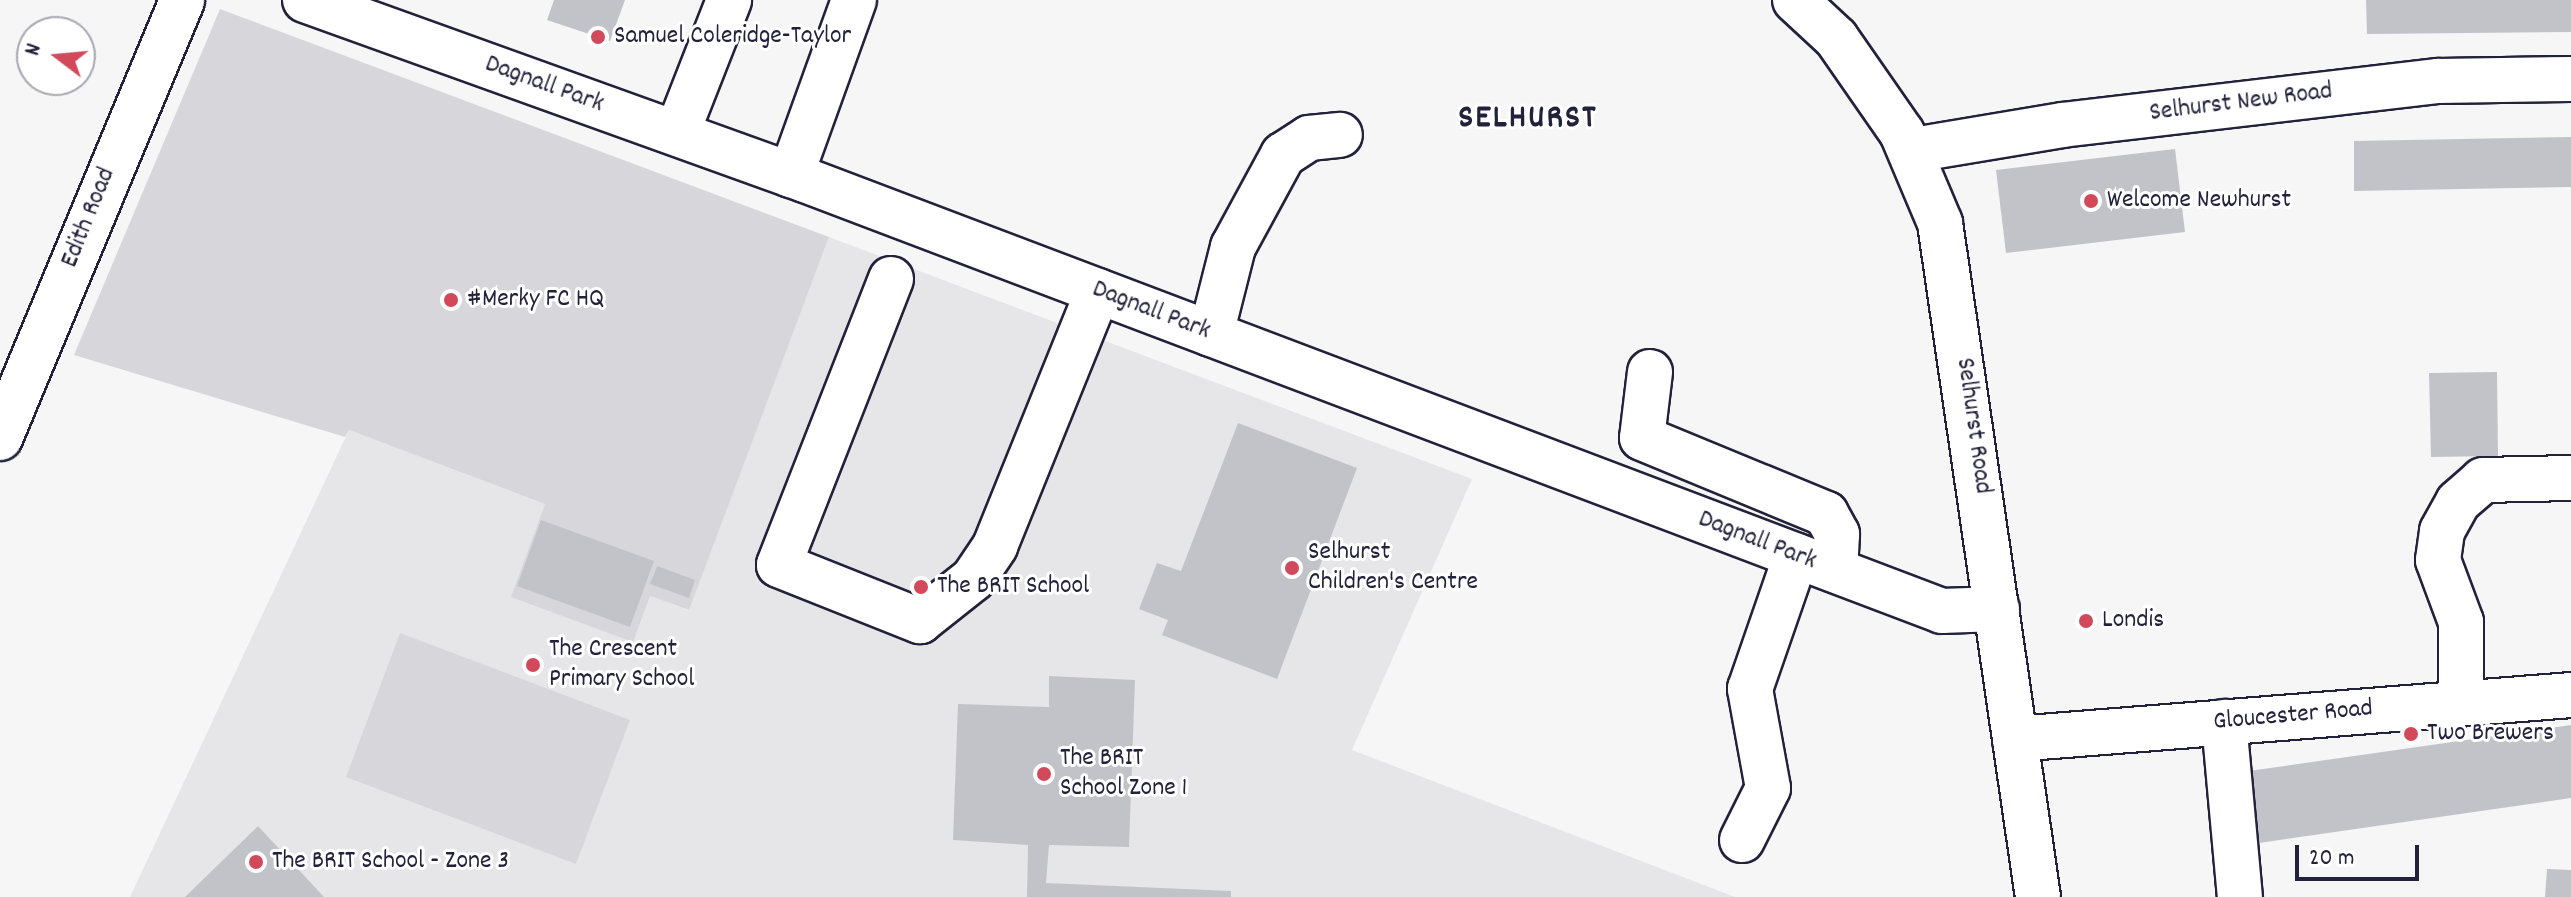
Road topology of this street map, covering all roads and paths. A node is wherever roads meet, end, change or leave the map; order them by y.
1 (182, 0) edge
2 (305, 0) edge
3 (729, 0) edge
4 (854, 0) edge
5 (1798, 1) edge
6 (2571, 79) edge
7 (677, 133) junction
8 (1340, 135) dead end
9 (1913, 150) junction
10 (791, 175) junction
11 (891, 279) dead end
12 (1098, 291) junction
13 (1211, 334) junction
14 (1650, 372) dead end
15 (0, 438) edge
16 (2571, 478) edge
17 (1816, 563) junction
18 (1997, 609) junction
19 (2571, 695) edge
20 (2461, 702) junction
21 (2224, 722) junction
22 (2015, 739) junction
23 (1742, 840) dead end
24 (2038, 897) edge
25 (2240, 897) edge

1 - 15 street, Edith Road
2 - 7 street, Dagnall Park
3 - 7 street
4 - 10 street
5 - 9 street, Selhurst Road
6 - 9 street, Selhurst New Road
7 - 10 street, Dagnall Park
8 - 13 street
9 - 18 street, Selhurst Road
10 - 12 street, Dagnall Park
11 - 12 street
12 - 13 street, Dagnall Park
13 - 17 street, Dagnall Park
14 - 17 street
16 - 20 street
17 - 18 street, Dagnall Park
17 - 23 street
18 - 22 street, Selhurst Road
19 - 20 street, Gloucester Road
20 - 21 street, Gloucester Road
21 - 22 street, Gloucester Road
21 - 25 street
22 - 24 street, Selhurst Road

